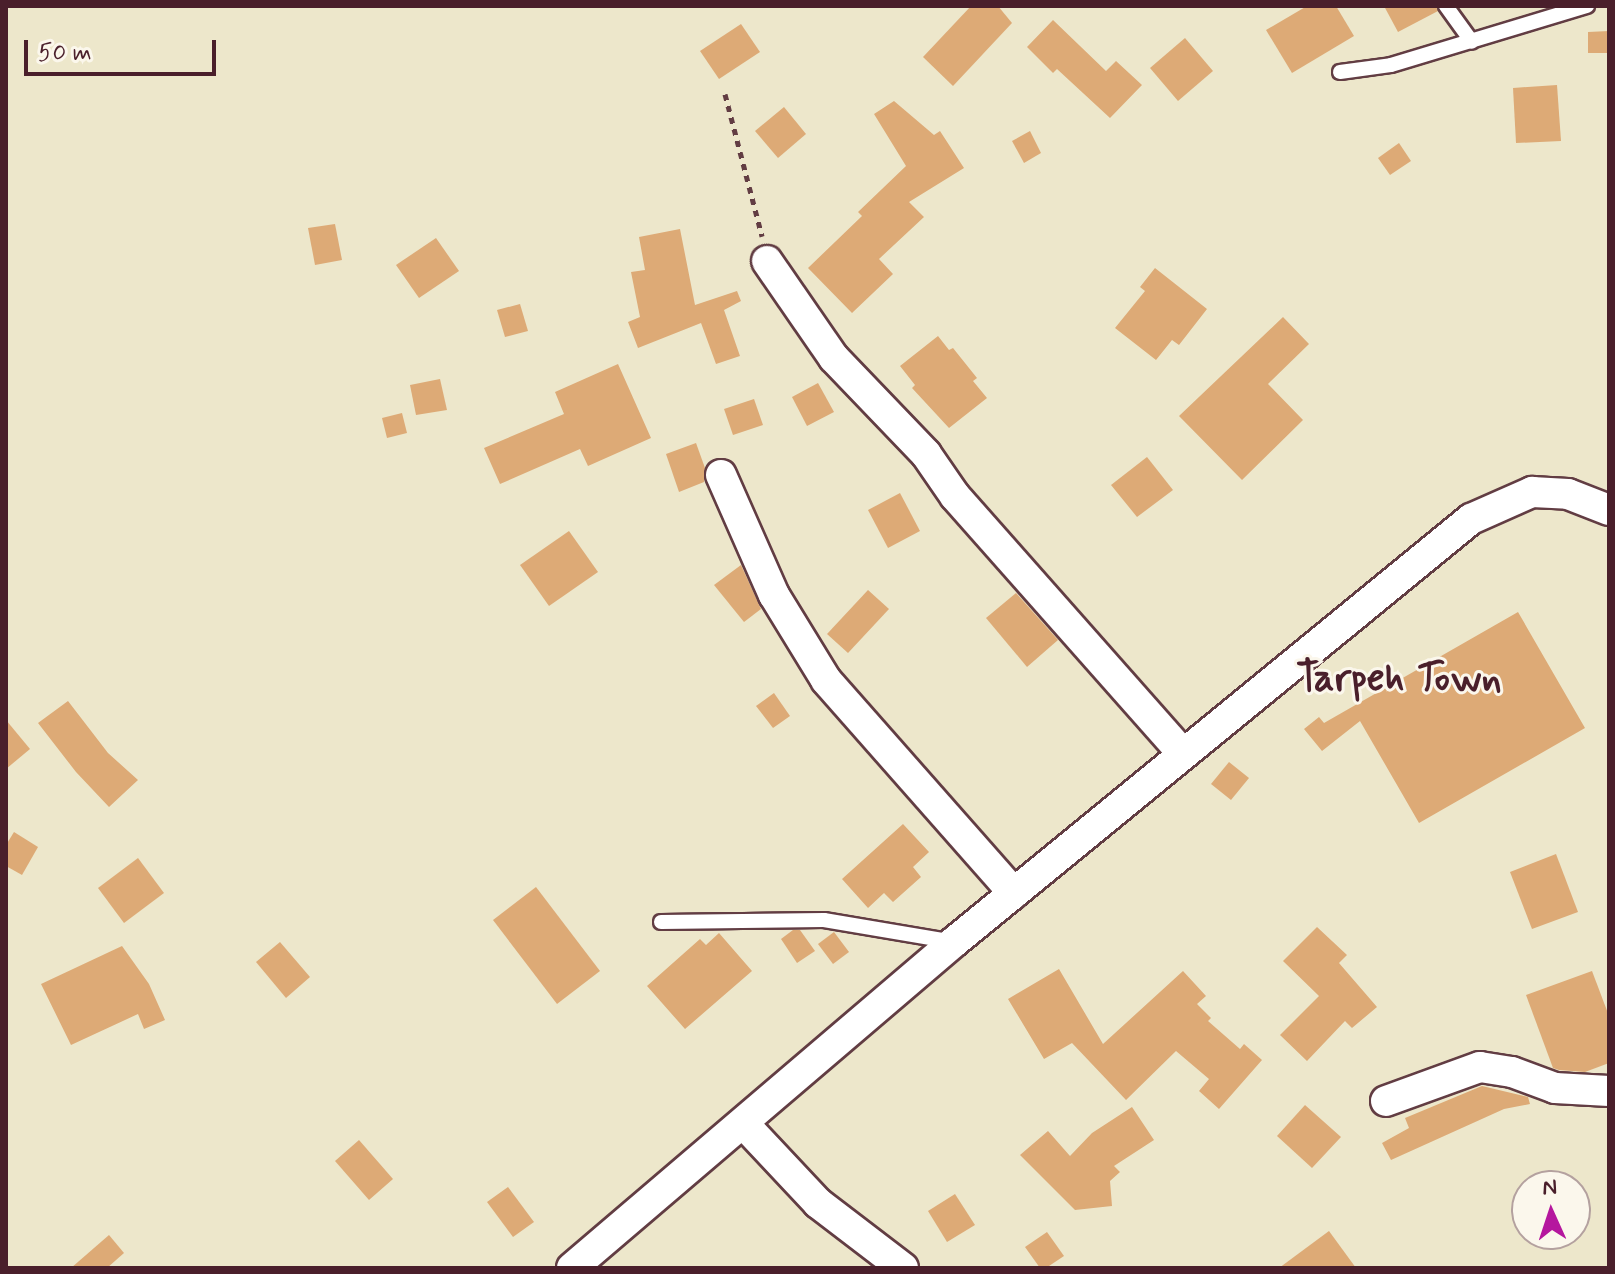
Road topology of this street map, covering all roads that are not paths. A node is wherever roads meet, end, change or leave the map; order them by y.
1 (1446, 6) edge
2 (1587, 6) edge
3 (1472, 42) junction
4 (1340, 72) dead end
5 (767, 261) road end
6 (721, 475) dead end
7 (1609, 510) edge
8 (1183, 754) junction
9 (1014, 893) junction
10 (661, 922) dead end
11 (954, 942) junction
12 (1609, 1091) edge
13 (1386, 1101) dead end
14 (743, 1123) junction
15 (572, 1268) edge
16 (903, 1268) edge

1 - 3 lane
2 - 3 lane
3 - 4 lane
5 - 8 street
6 - 9 street
7 - 8 street
8 - 9 street
9 - 11 street
10 - 11 lane
11 - 14 street
12 - 13 street
14 - 15 street
14 - 16 street

